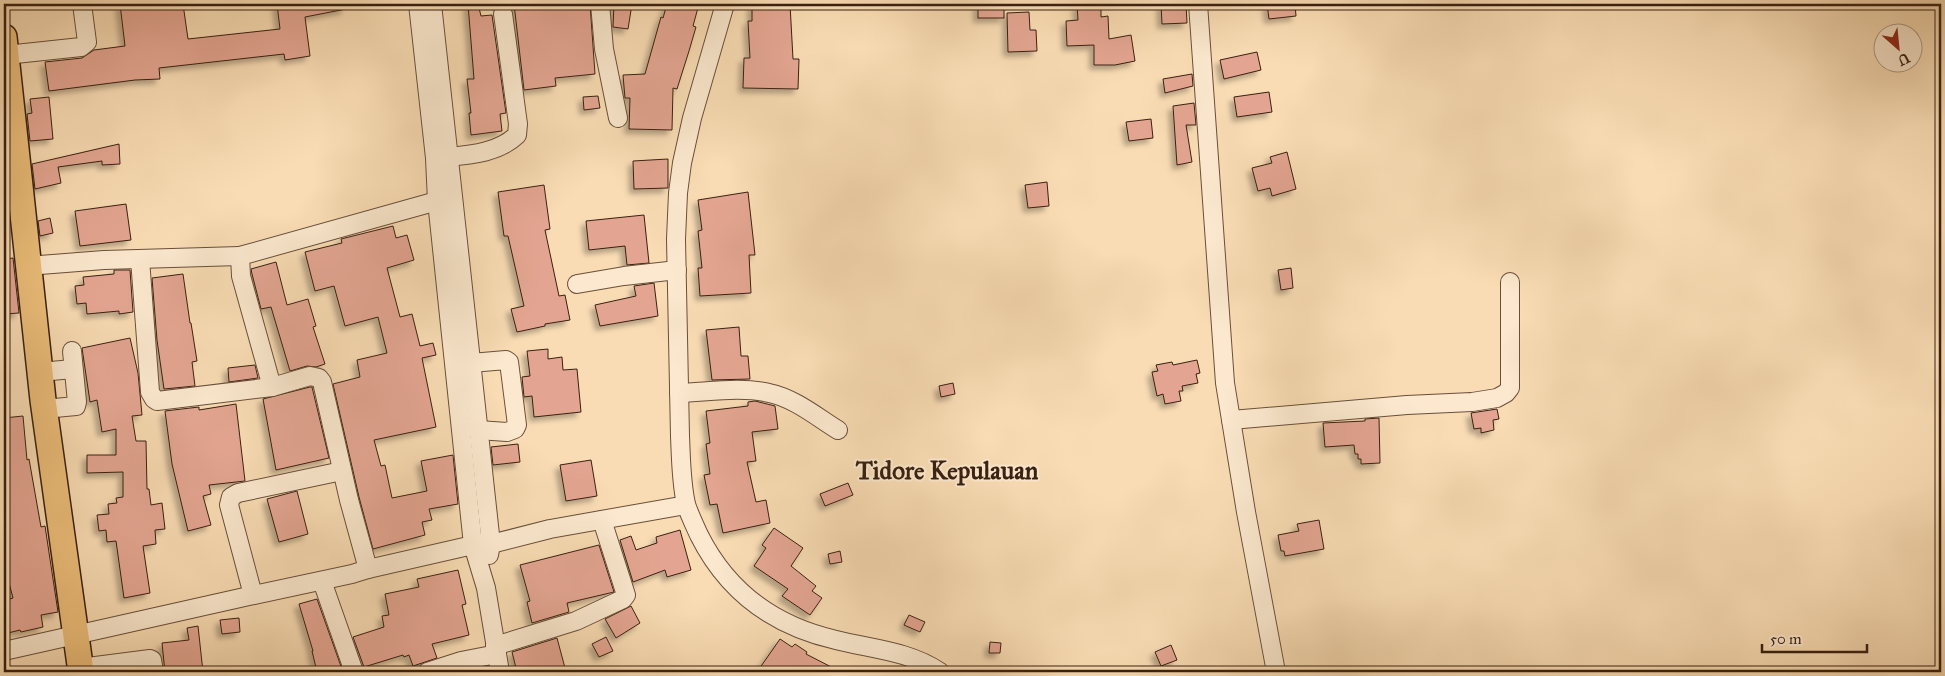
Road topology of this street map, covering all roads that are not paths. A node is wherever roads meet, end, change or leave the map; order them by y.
1 (82, 4) edge
2 (418, 4) edge
3 (432, 4) edge
4 (600, 4) edge
5 (725, 4) edge
6 (1198, 4) edge
7 (503, 14) dead end
8 (5, 46) edge
9 (618, 118) dead end
10 (9, 135) edge
11 (442, 157) junction
12 (11, 184) edge
13 (437, 201) junction
14 (240, 256) junction
15 (140, 259) junction
16 (27, 266) junction
17 (677, 270) junction
18 (1510, 282) dead end
19 (577, 284) dead end
20 (72, 351) dead end
21 (471, 363) junction
22 (73, 369) junction
23 (40, 372) junction
24 (272, 387) junction
25 (679, 393) junction
26 (44, 410) junction
27 (1231, 420) junction
28 (478, 430) junction
29 (838, 430) dead end
30 (342, 471) junction
31 (686, 505) junction
32 (602, 520) junction
33 (491, 544) junction
34 (473, 546) junction
35 (368, 569) junction
36 (322, 581) junction
37 (486, 588) junction
38 (253, 595) junction
39 (75, 636) junction
40 (496, 650) junction
41 (4, 651) edge
42 (141, 666) edge
43 (81, 670) edge
44 (154, 672) edge
45 (354, 672) edge
46 (427, 672) edge
47 (500, 672) edge
48 (940, 672) edge
49 (1276, 672) edge

1 - 8 street
2 - 11 street
3 - 11 street
4 - 9 street
5 - 17 street
6 - 27 street
7 - 11 street
8 - 10 highway
10 - 12 highway
11 - 13 street
11 - 21 street
12 - 16 highway
13 - 14 street
13 - 34 street
14 - 15 street
14 - 24 street
15 - 16 street
15 - 24 street
16 - 23 highway
17 - 19 street
17 - 25 street
18 - 27 street
20 - 22 street
21 - 28 street
21 - 28 street
22 - 23 street
22 - 26 street
23 - 26 highway
24 - 30 street
25 - 29 street
25 - 31 street
26 - 39 highway
27 - 49 street
28 - 33 street
30 - 35 street
30 - 38 street
31 - 32 street
31 - 48 street
32 - 33 street
32 - 40 street
33 - 34 street
33 - 37 street
34 - 35 street
34 - 37 street
35 - 36 street
36 - 38 street
36 - 45 street
37 - 40 street
38 - 39 street
39 - 41 street
39 - 43 highway
40 - 46 street
40 - 47 street
42 - 43 street
42 - 44 street

